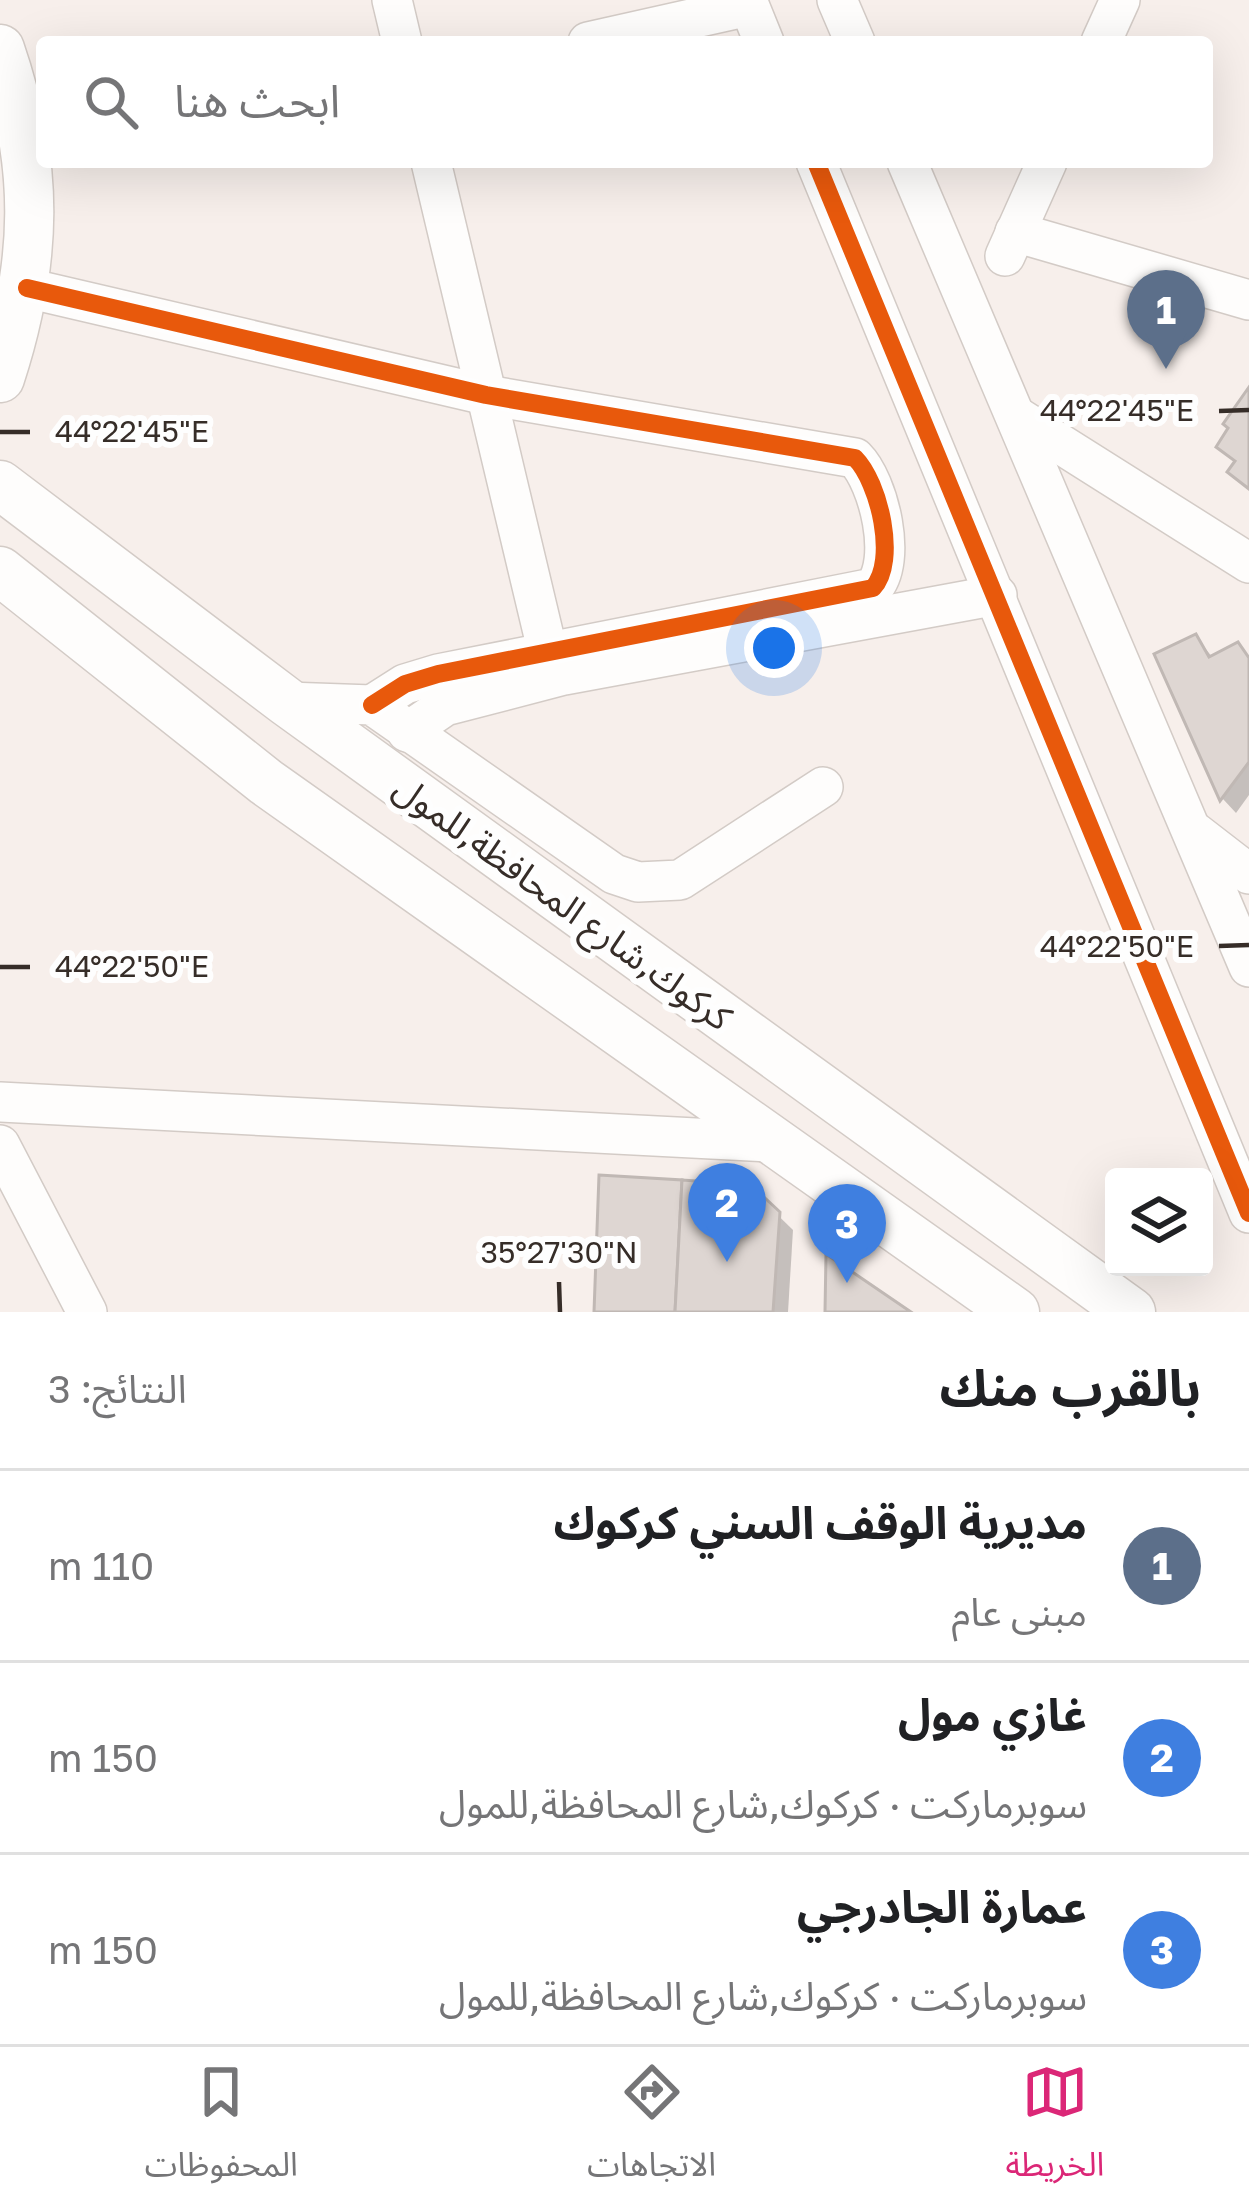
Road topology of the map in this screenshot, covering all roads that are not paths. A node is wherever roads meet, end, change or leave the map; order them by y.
1 (392, 0) edge
2 (837, 0) edge
3 (1120, 0) edge
4 (753, 16) edge
5 (401, 36) edge
6 (626, 36) edge
7 (852, 36) edge
8 (1104, 36) edge
9 (0, 49) edge
10 (32, 126) edge
11 (432, 168) edge
12 (830, 168) edge
13 (910, 168) edge
14 (1044, 168) edge
15 (27, 288) junction
16 (1249, 300) edge
17 (0, 378) edge
18 (487, 395) junction
19 (1016, 416) junction
20 (0, 485) edge
21 (103, 562) junction
22 (1249, 562) edge
23 (0, 571) edge
24 (997, 595) junction
25 (62, 621) junction
26 (548, 649) junction
27 (287, 702) junction
28 (372, 705) junction
29 (407, 732) junction
30 (823, 787) dead end
31 (1196, 833) junction
32 (1249, 874) edge
33 (1249, 967) edge
34 (0, 1102) edge
35 (771, 1142) junction
36 (0, 1145) edge
37 (1249, 1213) edge
38 (87, 1312) edge
39 (1015, 1312) edge
40 (1131, 1312) edge

1 - 5 street
2 - 7 street
3 - 8 street
4 - 6 street
9 - 10 main road
10 - 15 main road
11 - 18 street
12 - 24 street
13 - 19 street
14 - 16 street
15 - 17 main road
15 - 18 street
18 - 26 street
18 - 26 street
19 - 22 street
19 - 31 street
20 - 21 main road, كركوك,شارع المحافظة,للمول
21 - 25 main road
21 - 27 main road, كركوك,شارع المحافظة,للمول
23 - 25 main road, كركوك,شارع المحافظة,للمول
24 - 29 street
24 - 37 street
25 - 35 main road, كركوك,شارع المحافظة,للمول
26 - 28 street
27 - 28 street
27 - 40 main road, كركوك,شارع المحافظة,للمول
28 - 29 street
29 - 30 street
31 - 32 street
31 - 33 street
34 - 35 street
35 - 39 main road, كركوك,شارع المحافظة,للمول
36 - 38 street

